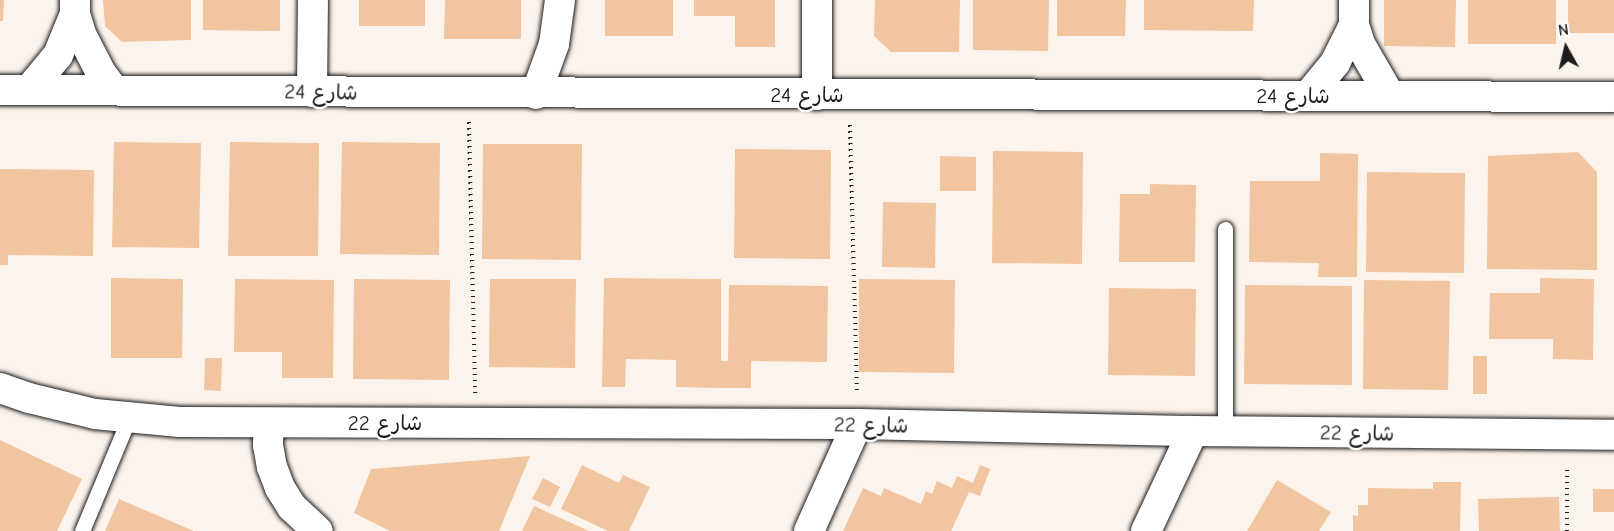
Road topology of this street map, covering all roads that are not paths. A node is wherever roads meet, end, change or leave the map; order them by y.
1 (313, 0) edge
2 (560, 0) edge
3 (817, 0) edge
4 (75, 7) edge
5 (1354, 13) edge
6 (14, 90) edge
7 (114, 90) junction
8 (312, 92) junction
9 (536, 94) junction
10 (817, 95) junction
11 (1308, 96) junction
12 (1390, 96) junction
13 (1614, 97) edge
14 (1225, 229) dead end
15 (0, 388) edge
16 (129, 418) junction
17 (269, 423) junction
18 (858, 424) junction
19 (1193, 431) junction
20 (1225, 432) junction
21 (1614, 435) edge
22 (82, 531) edge
23 (318, 531) edge
24 (809, 531) edge
25 (1146, 531) edge

1 - 8 street
2 - 9 street
3 - 10 street
4 - 6 street
4 - 7 street
5 - 11 street
5 - 12 street
6 - 7 street, شارع 24
7 - 8 street, شارع 24
8 - 9 street, شارع 24
9 - 10 street, شارع 24
10 - 11 street, شارع 24
11 - 12 street, شارع 24
12 - 13 street, شارع 24
14 - 20 lane
15 - 16 street, شارع 22
16 - 17 street, شارع 22
16 - 22 lane
17 - 18 street, شارع 22
17 - 23 street
18 - 19 street, شارع 22
18 - 24 street
19 - 20 street, شارع 22
19 - 25 street
20 - 21 street, شارع 22

